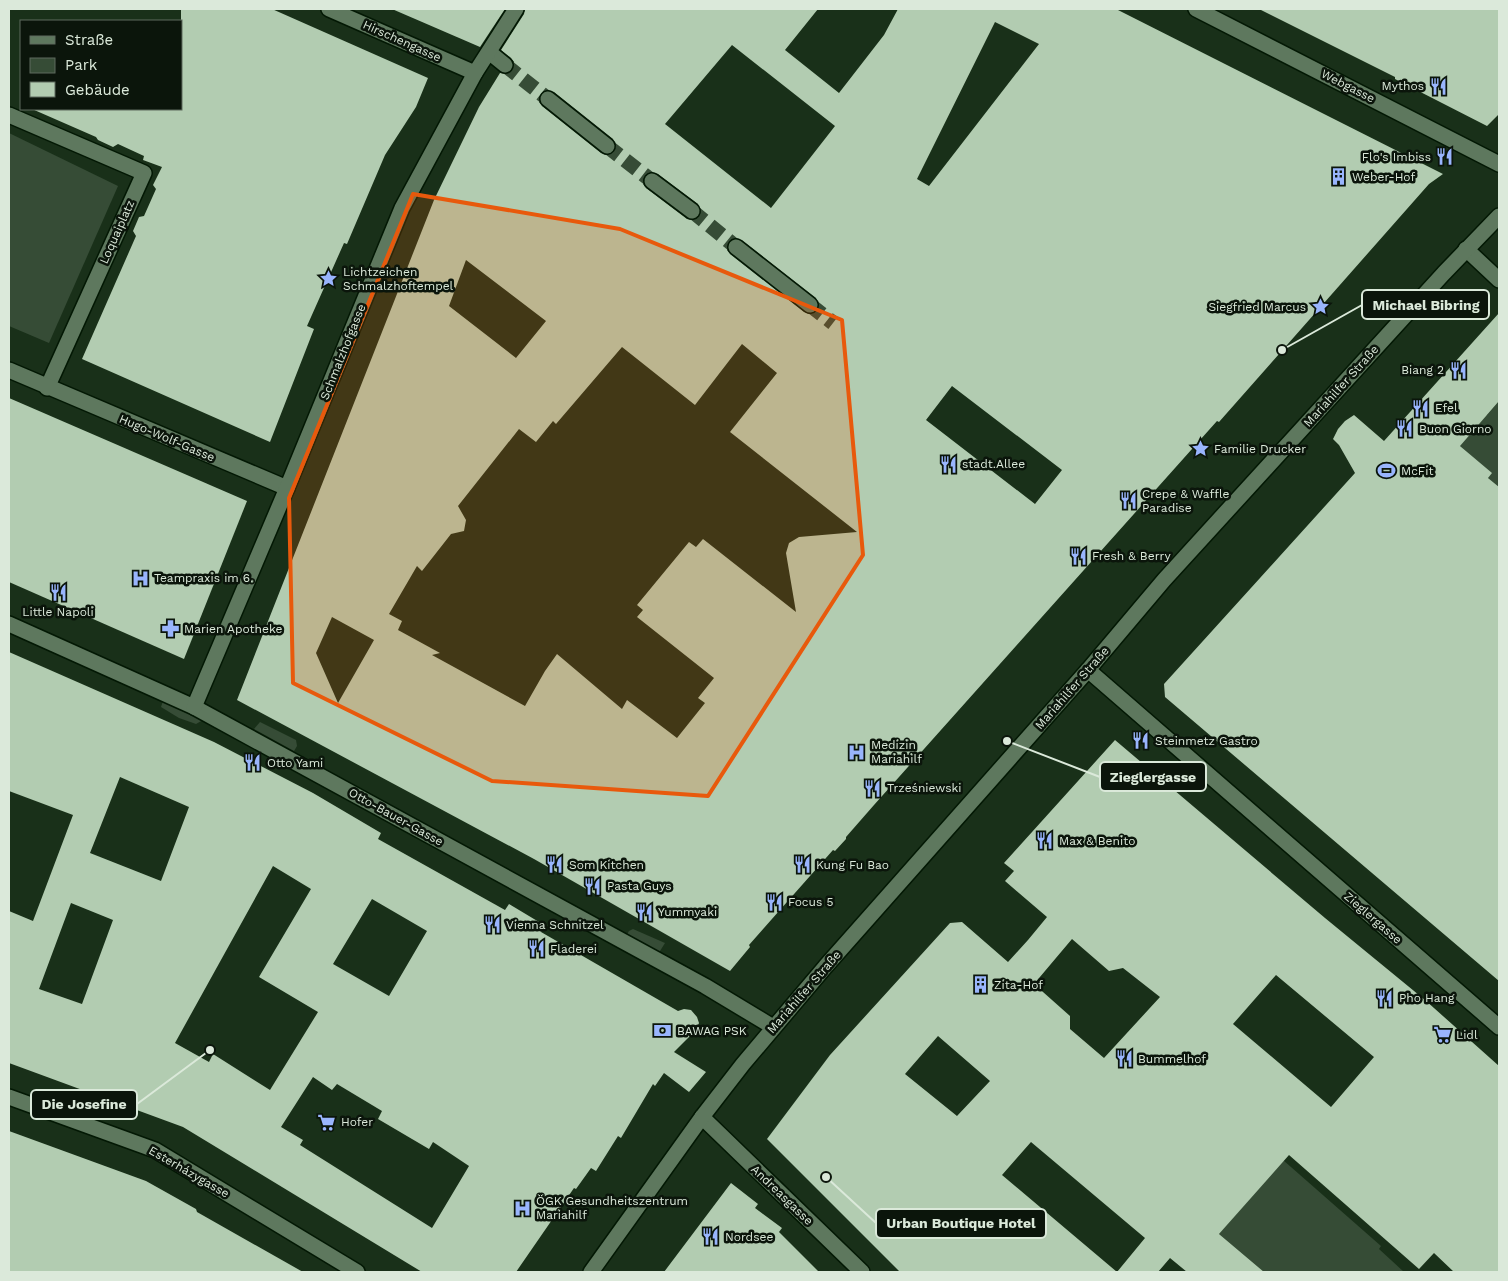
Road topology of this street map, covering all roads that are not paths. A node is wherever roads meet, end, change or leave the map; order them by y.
1 (329, 9) edge
2 (516, 9) edge
3 (1196, 9) edge
4 (489, 52) junction
5 (505, 65) tunnel mouth
6 (475, 73) junction
7 (548, 99) tunnel mouth
8 (9, 115) edge
9 (607, 146) tunnel mouth
10 (1499, 164) edge
11 (652, 181) tunnel mouth
12 (692, 211) tunnel mouth
13 (1499, 216) edge
14 (736, 247) tunnel mouth
15 (1466, 249) junction
16 (1499, 280) edge
17 (810, 305) tunnel mouth
18 (9, 370) edge
19 (47, 388) junction
20 (287, 488) junction
21 (9, 624) edge
22 (1088, 670) junction
23 (194, 707) junction
24 (774, 1027) junction
25 (1499, 1027) edge
26 (9, 1097) edge
27 (702, 1117) junction
28 (357, 1272) edge
29 (591, 1272) edge
30 (862, 1272) edge

1 - 6 street, Hirschengasse
2 - 4 street, Schmalzhofgasse
3 - 10 street, Webgasse
4 - 5 street
4 - 6 street, Schmalzhofgasse
6 - 20 street, Schmalzhofgasse
7 - 9 street
8 - 19 street, Loquaiplatz
11 - 12 street
13 - 15 street, Mariahilfer Straße
14 - 17 street
15 - 16 street
15 - 22 street, Mariahilfer Straße
18 - 19 street
19 - 20 street, Hugo-Wolf-Gasse
20 - 23 street, Schmalzhofgasse
21 - 23 street, Otto-Bauer-Gasse
22 - 24 street, Mariahilfer Straße
22 - 25 street, Zieglergasse
23 - 24 street, Otto-Bauer-Gasse
24 - 27 street, Mariahilfer Straße
26 - 28 street, Esterházygasse
27 - 29 street, Mariahilfer Straße
27 - 30 street, Andreasgasse

